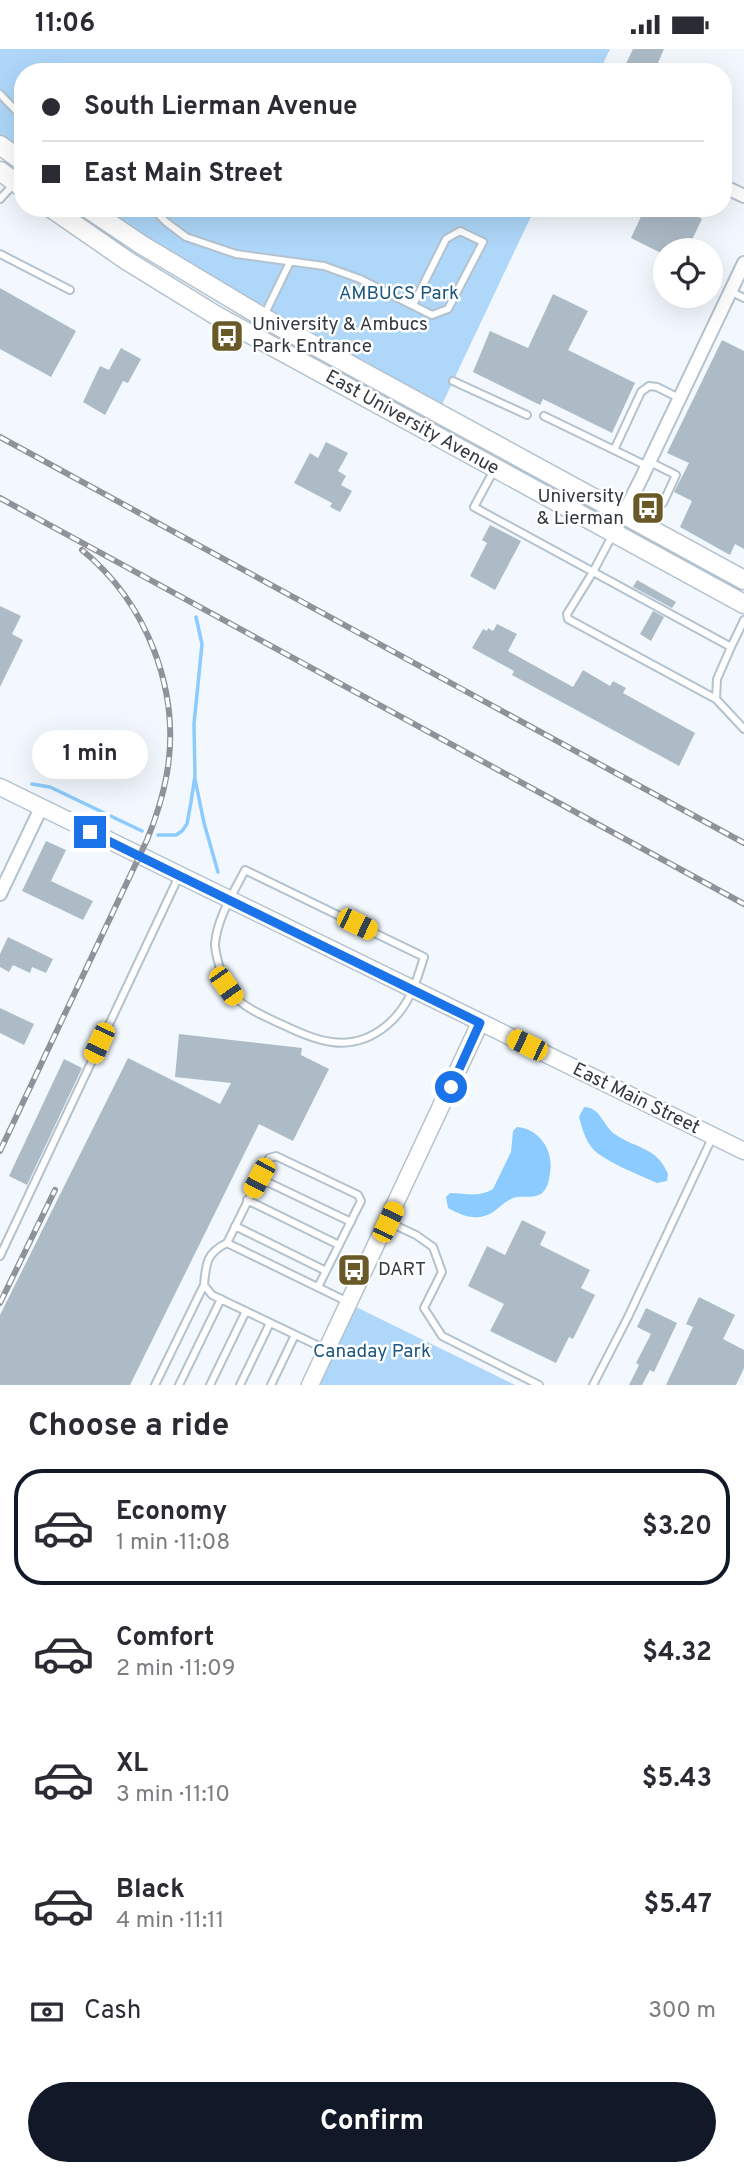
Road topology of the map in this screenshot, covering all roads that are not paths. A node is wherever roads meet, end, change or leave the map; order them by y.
1 (0, 94) edge
2 (14, 109) edge
3 (14, 188) edge
4 (0, 199) edge
5 (64, 217) edge
6 (101, 217) edge
7 (161, 217) edge
8 (0, 254) edge
9 (290, 262) junction
10 (744, 263) edge
11 (69, 291) dead end
12 (730, 291) junction
13 (744, 297) edge
14 (413, 305) junction
15 (264, 319) junction
16 (254, 336) junction
17 (453, 381) dead end
18 (680, 398) junction
19 (527, 415) dead end
20 (544, 415) dead end
21 (614, 450) junction
22 (649, 464) junction
23 (495, 468) junction
24 (663, 503) dead end
25 (623, 514) junction
26 (614, 533) junction
27 (593, 572) junction
28 (744, 580) edge
29 (744, 604) edge
30 (744, 620) edge
31 (731, 647) junction
32 (716, 699) junction
33 (744, 729) edge
34 (0, 787) edge
35 (41, 808) junction
36 (179, 876) junction
37 (2, 885) edge
38 (230, 901) junction
39 (413, 990) junction
40 (480, 1023) junction
41 (713, 1136) junction
42 (744, 1151) edge
43 (259, 1178) junction
44 (247, 1200) junction
45 (351, 1222) junction
46 (388, 1222) junction
47 (235, 1226) junction
48 (227, 1243) junction
49 (339, 1245) junction
50 (0, 1256) edge
51 (326, 1271) junction
52 (204, 1285) junction
53 (318, 1287) junction
54 (221, 1299) junction
55 (350, 1303) junction
56 (246, 1311) junction
57 (270, 1323) junction
58 (295, 1335) junction
59 (327, 1350) junction
60 (155, 1385) edge
61 (179, 1385) edge
62 (210, 1385) edge
63 (240, 1385) edge
64 (271, 1385) edge
65 (310, 1385) edge
66 (539, 1385) edge
67 (593, 1385) edge

1 - 2 lane
3 - 4 lane
5 - 16 main road, East University Avenue
6 - 15 main road, East University Avenue
7 - 9 lane
8 - 11 lane
9 - 14 lane
9 - 15 lane
10 - 12 street
12 - 13 lane
12 - 18 street
14 - 14 lane
15 - 16 lane
15 - 25 main road, East University Avenue
16 - 23 main road, East University Avenue
17 - 19 lane
18 - 21 lane
18 - 22 street
20 - 21 lane
21 - 22 lane
22 - 24 lane
22 - 25 street
23 - 26 main road, East University Avenue
23 - 27 lane
25 - 26 street
25 - 28 main road, East University Avenue
26 - 27 lane
26 - 29 main road, East University Avenue
27 - 31 lane
27 - 32 lane
30 - 31 lane
31 - 32 lane
32 - 33 lane
34 - 35 main road, East Main Street
35 - 36 main road, East Main Street
35 - 37 street
36 - 38 main road, East Main Street
36 - 50 lane
38 - 39 main road, East Main Street
38 - 39 lane
38 - 39 lane
39 - 40 main road, East Main Street
40 - 41 main road, East Main Street
40 - 46 main road
41 - 42 main road, East Main Street
41 - 67 lane
43 - 44 lane
43 - 45 lane
43 - 45 lane
44 - 47 lane
44 - 49 lane
45 - 49 lane
46 - 55 main road
46 - 66 lane
47 - 48 lane
47 - 51 lane
48 - 52 lane
48 - 53 lane
49 - 51 lane
51 - 53 lane
52 - 54 lane
52 - 60 lane
53 - 55 lane
54 - 56 lane
54 - 61 lane
55 - 59 main road
56 - 57 lane
56 - 62 lane
57 - 58 lane
57 - 63 lane
58 - 59 lane
58 - 64 lane
59 - 65 main road

